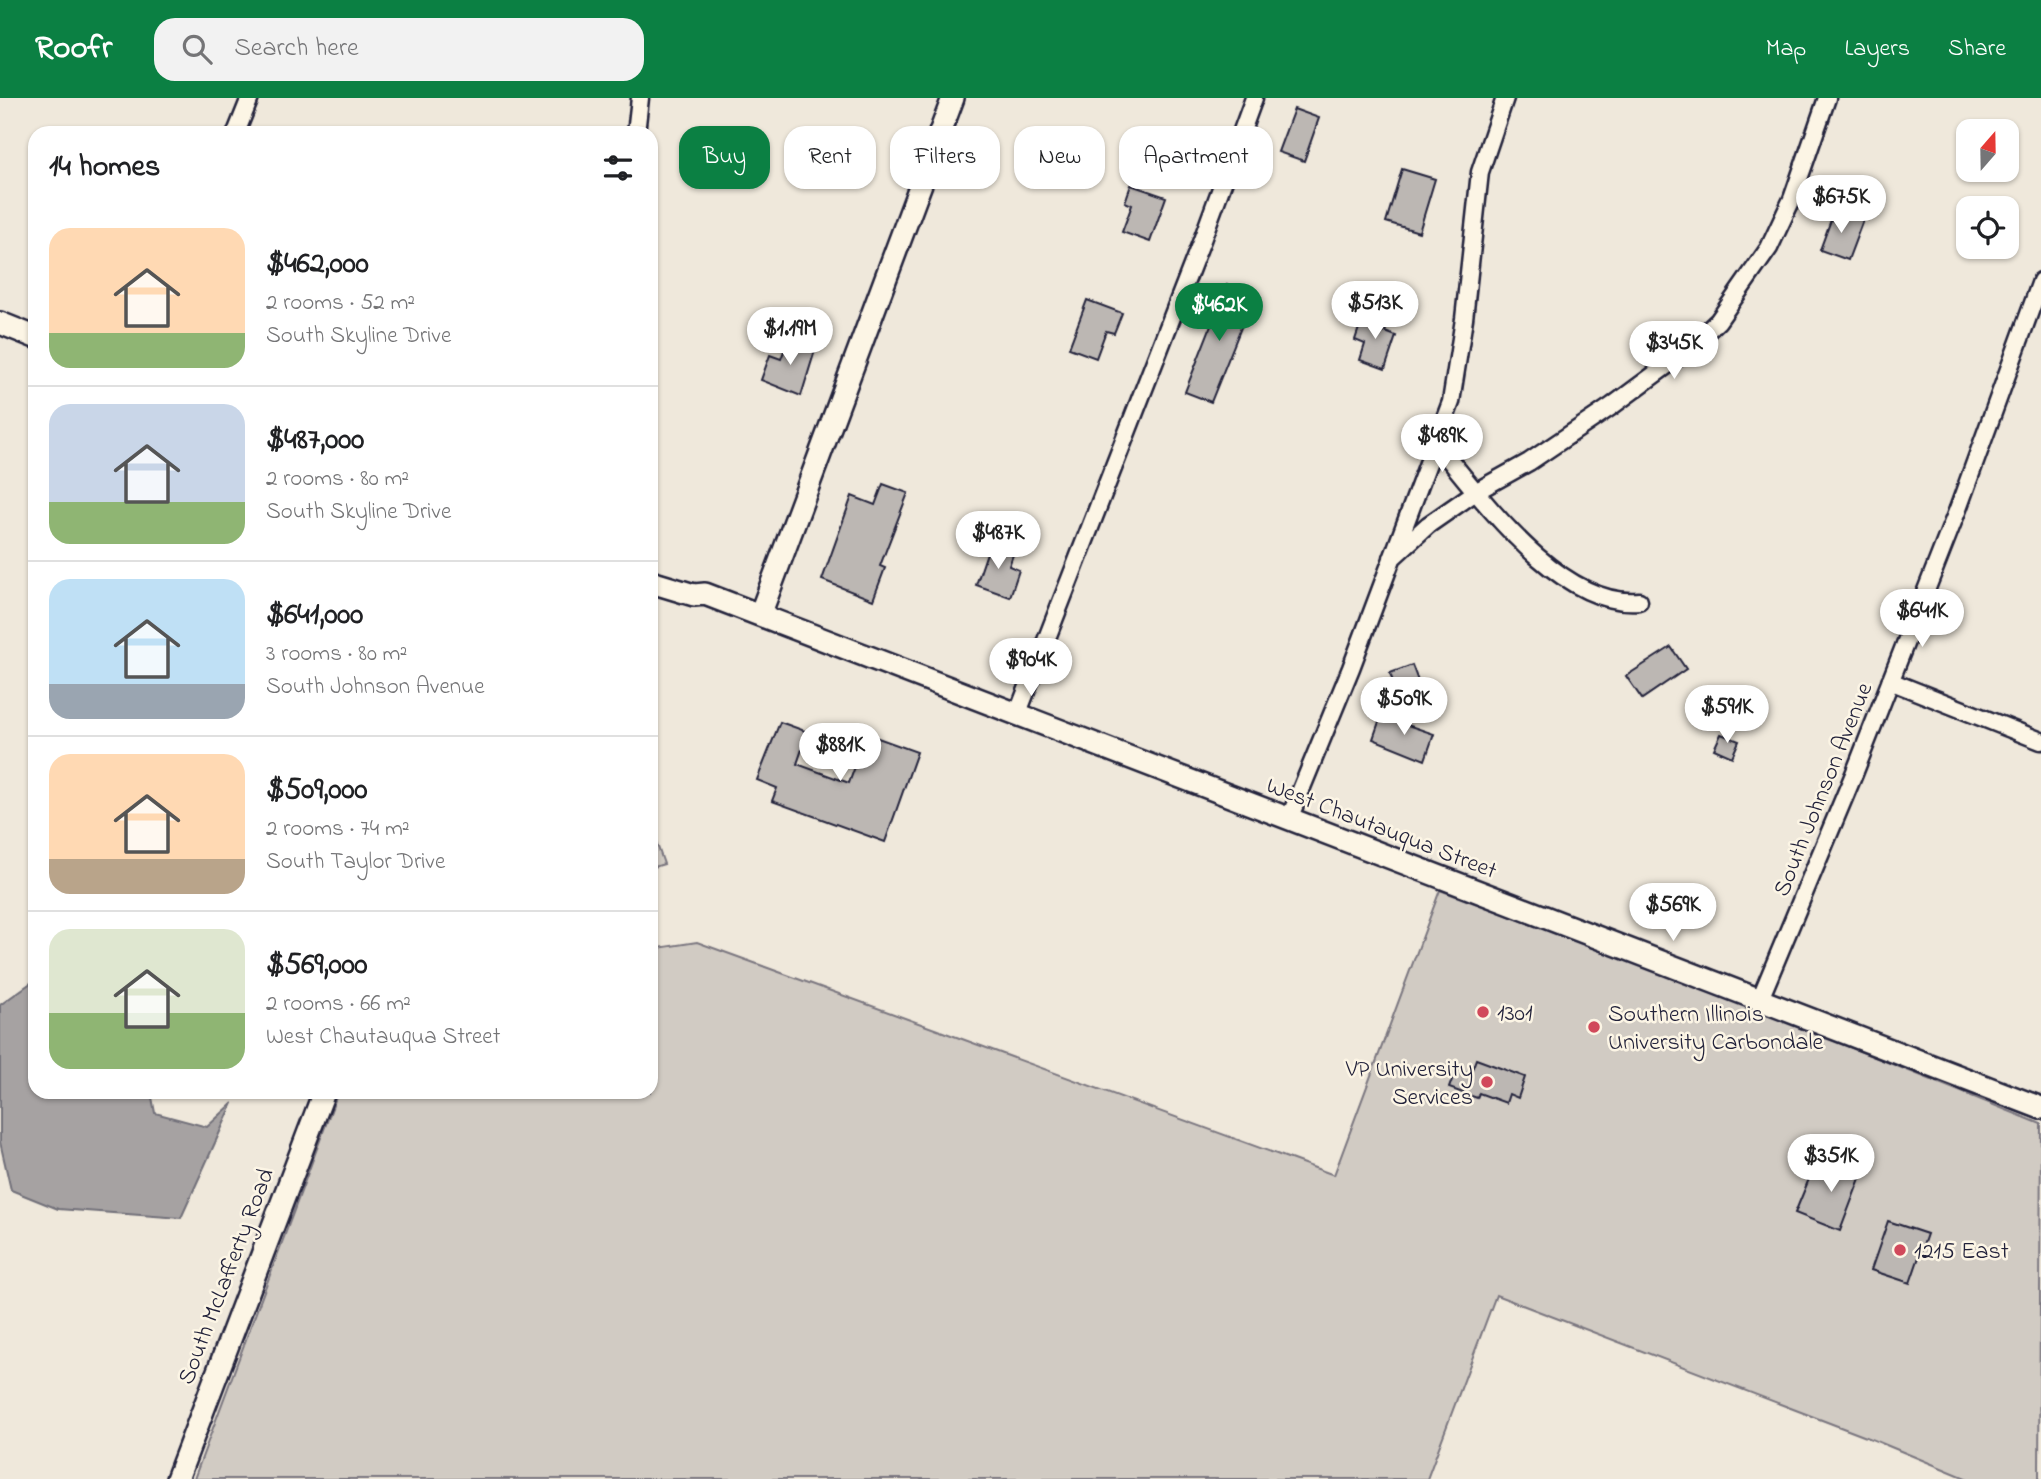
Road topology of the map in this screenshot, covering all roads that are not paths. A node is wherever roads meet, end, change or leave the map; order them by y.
1 (250, 98) edge
2 (640, 98) edge
3 (953, 98) edge
4 (1254, 98) edge
5 (1505, 98) edge
6 (1828, 98) edge
7 (239, 126) edge
8 (637, 126) edge
9 (2041, 281) edge
10 (0, 323) edge
11 (2034, 324) edge
12 (28, 334) edge
13 (1435, 442) junction
14 (1477, 491) junction
15 (1391, 560) junction
16 (658, 572) edge
17 (658, 584) edge
18 (705, 594) junction
19 (1639, 601) dead end
20 (760, 615) junction
21 (1890, 681) junction
22 (1017, 715) junction
23 (2041, 741) edge
24 (1289, 819) junction
25 (1760, 999) junction
26 (321, 1099) edge
27 (2041, 1108) edge
28 (177, 1479) edge

1 - 7 street
2 - 8 street
3 - 20 street
4 - 22 street
5 - 13 street
6 - 14 street
9 - 11 street, South Johnson Avenue
10 - 12 street
11 - 21 street, South Johnson Avenue
13 - 14 street
13 - 15 street
14 - 15 street
14 - 19 street
15 - 24 street
16 - 18 street, West Chautauqua Street
17 - 18 street, West Chautauqua Street
18 - 20 street, West Chautauqua Street
20 - 22 street, West Chautauqua Street
21 - 23 street
21 - 25 street, South Johnson Avenue
22 - 24 street, West Chautauqua Street
24 - 25 street, West Chautauqua Street
25 - 27 street, West Chautauqua Street
26 - 28 street, South McLafferty Road

